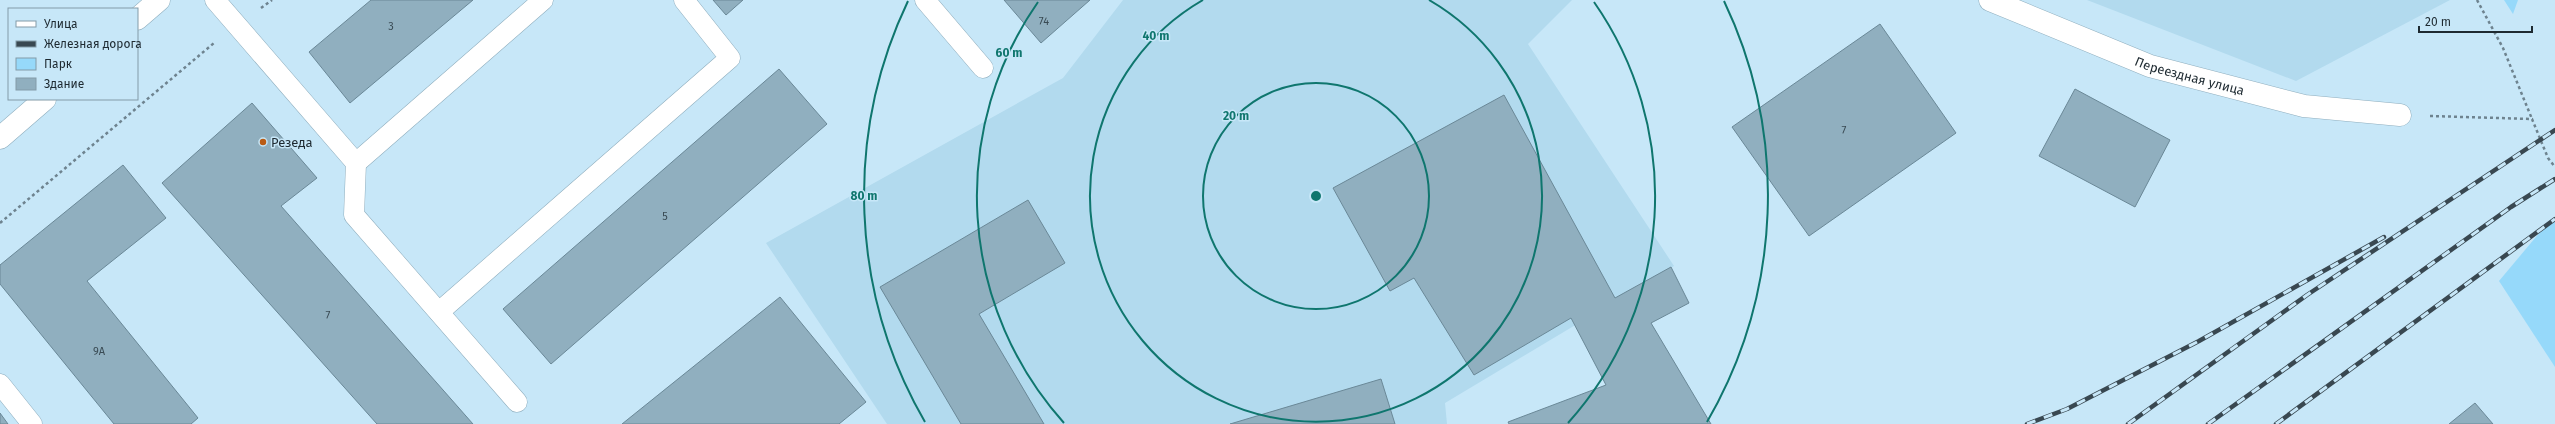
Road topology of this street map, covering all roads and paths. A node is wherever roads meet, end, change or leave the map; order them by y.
1 (159, 0) edge
2 (215, 0) edge
3 (272, 0) edge
4 (543, 0) edge
5 (684, 0) edge
6 (925, 0) edge
7 (1990, 0) edge
8 (2477, 0) edge
9 (138, 18) edge
10 (237, 26) junction
11 (983, 68) dead end
12 (44, 100) edge
13 (2400, 115) joint
14 (2532, 119) junction
15 (0, 138) edge
16 (356, 163) junction
17 (2555, 167) edge
18 (0, 223) edge
19 (439, 312) junction
20 (0, 384) edge
21 (517, 402) dead end
22 (32, 424) edge

1 - 9 street
2 - 10 lane
3 - 10 path
4 - 16 lane
5 - 19 lane
6 - 11 lane
7 - 13 street, Переездная улица
8 - 14 path
10 - 16 lane
10 - 18 path
12 - 15 street
13 - 14 path
14 - 17 path
16 - 19 lane
19 - 21 lane
20 - 22 lane

